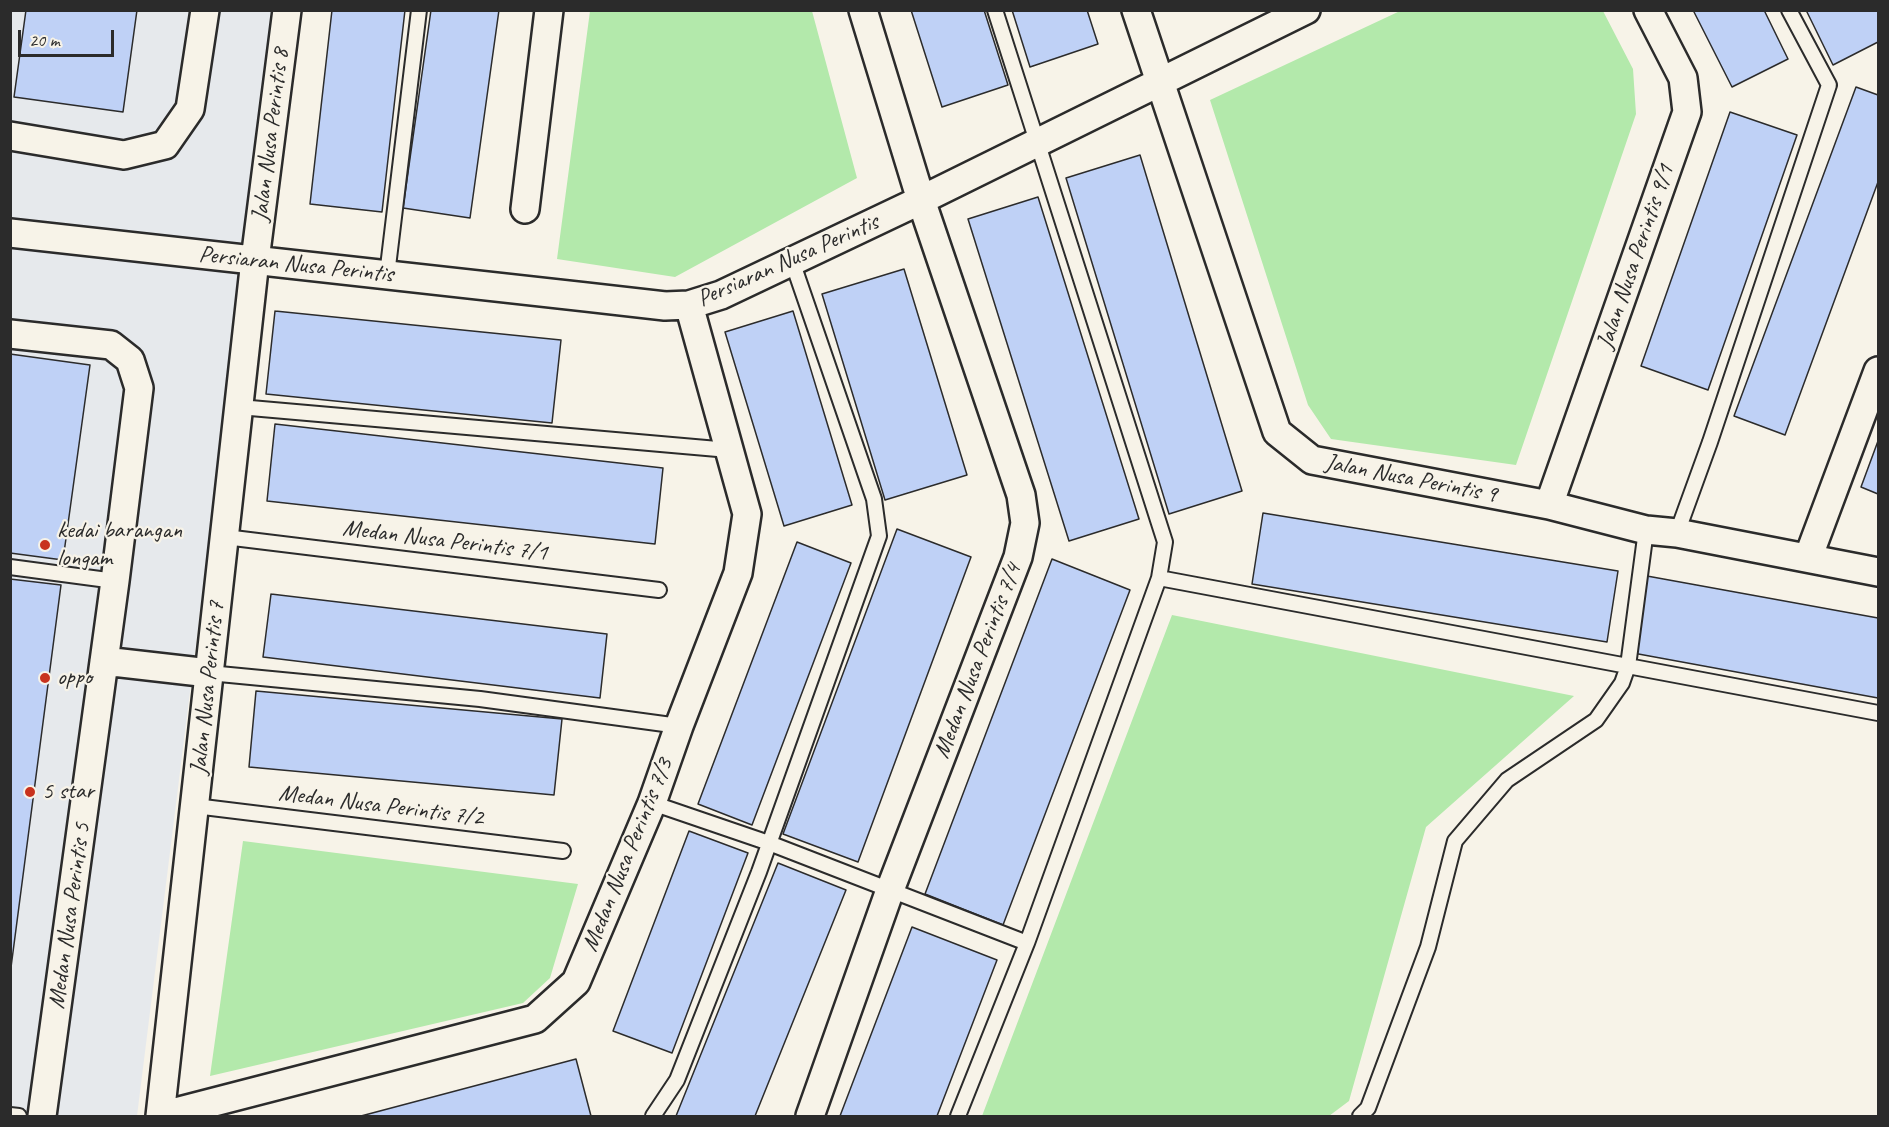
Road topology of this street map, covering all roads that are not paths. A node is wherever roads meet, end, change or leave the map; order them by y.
1 (205, 10) edge
2 (287, 10) edge
3 (419, 10) edge
4 (549, 10) edge
5 (863, 10) edge
6 (995, 10) edge
7 (1136, 10) edge
8 (1306, 10) edge
9 (1648, 10) edge
10 (1790, 10) edge
11 (1274, 18) edge
12 (1159, 83) junction
13 (10, 136) edge
14 (1037, 143) junction
15 (921, 200) junction
16 (525, 209) dead end
17 (10, 233) edge
18 (255, 260) junction
19 (792, 261) junction
20 (387, 275) junction
21 (689, 305) junction
22 (10, 334) edge
23 (1878, 371) edge
24 (239, 407) junction
25 (729, 450) junction
26 (1549, 505) junction
27 (1646, 530) junction
28 (1677, 533) junction
29 (225, 537) junction
30 (1808, 558) junction
31 (10, 567) edge
32 (1878, 572) edge
33 (1159, 578) junction
34 (115, 581) junction
35 (659, 590) dead end
36 (104, 661) junction
37 (1628, 666) junction
38 (209, 674) junction
39 (1878, 713) edge
40 (679, 726) junction
41 (652, 803) junction
42 (195, 806) junction
43 (769, 843) junction
44 (563, 851) dead end
45 (890, 890) junction
46 (1027, 943) junction
47 (10, 1115) edge
48 (19, 1116) edge
49 (42, 1116) edge
50 (160, 1116) edge
51 (653, 1116) edge
52 (810, 1116) edge
53 (958, 1116) edge
54 (1360, 1116) edge

1 - 13 street
2 - 18 street, Jalan Nusa Perintis 8
3 - 20 lane
4 - 16 street
5 - 15 street, Medan Nusa Perintis 7/4
6 - 14 lane
7 - 12 street, Jalan Nusa Perintis 9
8 - 11 street, Persiaran Nusa Perintis
9 - 26 street, Jalan Nusa Perintis 9/1
10 - 28 lane
11 - 12 street, Persiaran Nusa Perintis
12 - 14 street, Persiaran Nusa Perintis
12 - 26 street, Jalan Nusa Perintis 9
14 - 15 street, Persiaran Nusa Perintis
14 - 33 lane
15 - 19 street, Persiaran Nusa Perintis
15 - 45 street, Medan Nusa Perintis 7/4
17 - 18 street, Persiaran Nusa Perintis
18 - 20 street, Persiaran Nusa Perintis
18 - 24 street, Jalan Nusa Perintis 7
19 - 21 street, Persiaran Nusa Perintis
19 - 43 lane
20 - 21 street, Persiaran Nusa Perintis
21 - 25 street, Medan Nusa Perintis 7/3
22 - 34 street, Medan Nusa Perintis 5
23 - 30 street
24 - 25 lane
24 - 29 street, Jalan Nusa Perintis 7
25 - 40 street, Medan Nusa Perintis 7/3
26 - 27 street, Jalan Nusa Perintis 9
27 - 28 street, Jalan Nusa Perintis 9
27 - 37 lane
28 - 30 street, Jalan Nusa Perintis 9
29 - 35 lane, Medan Nusa Perintis 7/1
29 - 38 street, Jalan Nusa Perintis 7
30 - 32 street, Jalan Nusa Perintis 9
31 - 34 lane
33 - 37 lane
33 - 46 lane
34 - 36 street, Medan Nusa Perintis 5
36 - 38 street
36 - 49 street, Medan Nusa Perintis 5
37 - 39 lane
37 - 54 lane
38 - 40 lane
38 - 42 street, Jalan Nusa Perintis 7
40 - 41 street, Medan Nusa Perintis 7/3
41 - 43 lane
41 - 50 street, Medan Nusa Perintis 7/3
42 - 44 lane, Medan Nusa Perintis 7/2
42 - 50 street, Jalan Nusa Perintis 7
43 - 45 lane
43 - 51 lane
45 - 46 lane
45 - 52 street, Medan Nusa Perintis 7/4
46 - 53 lane
47 - 48 lane

